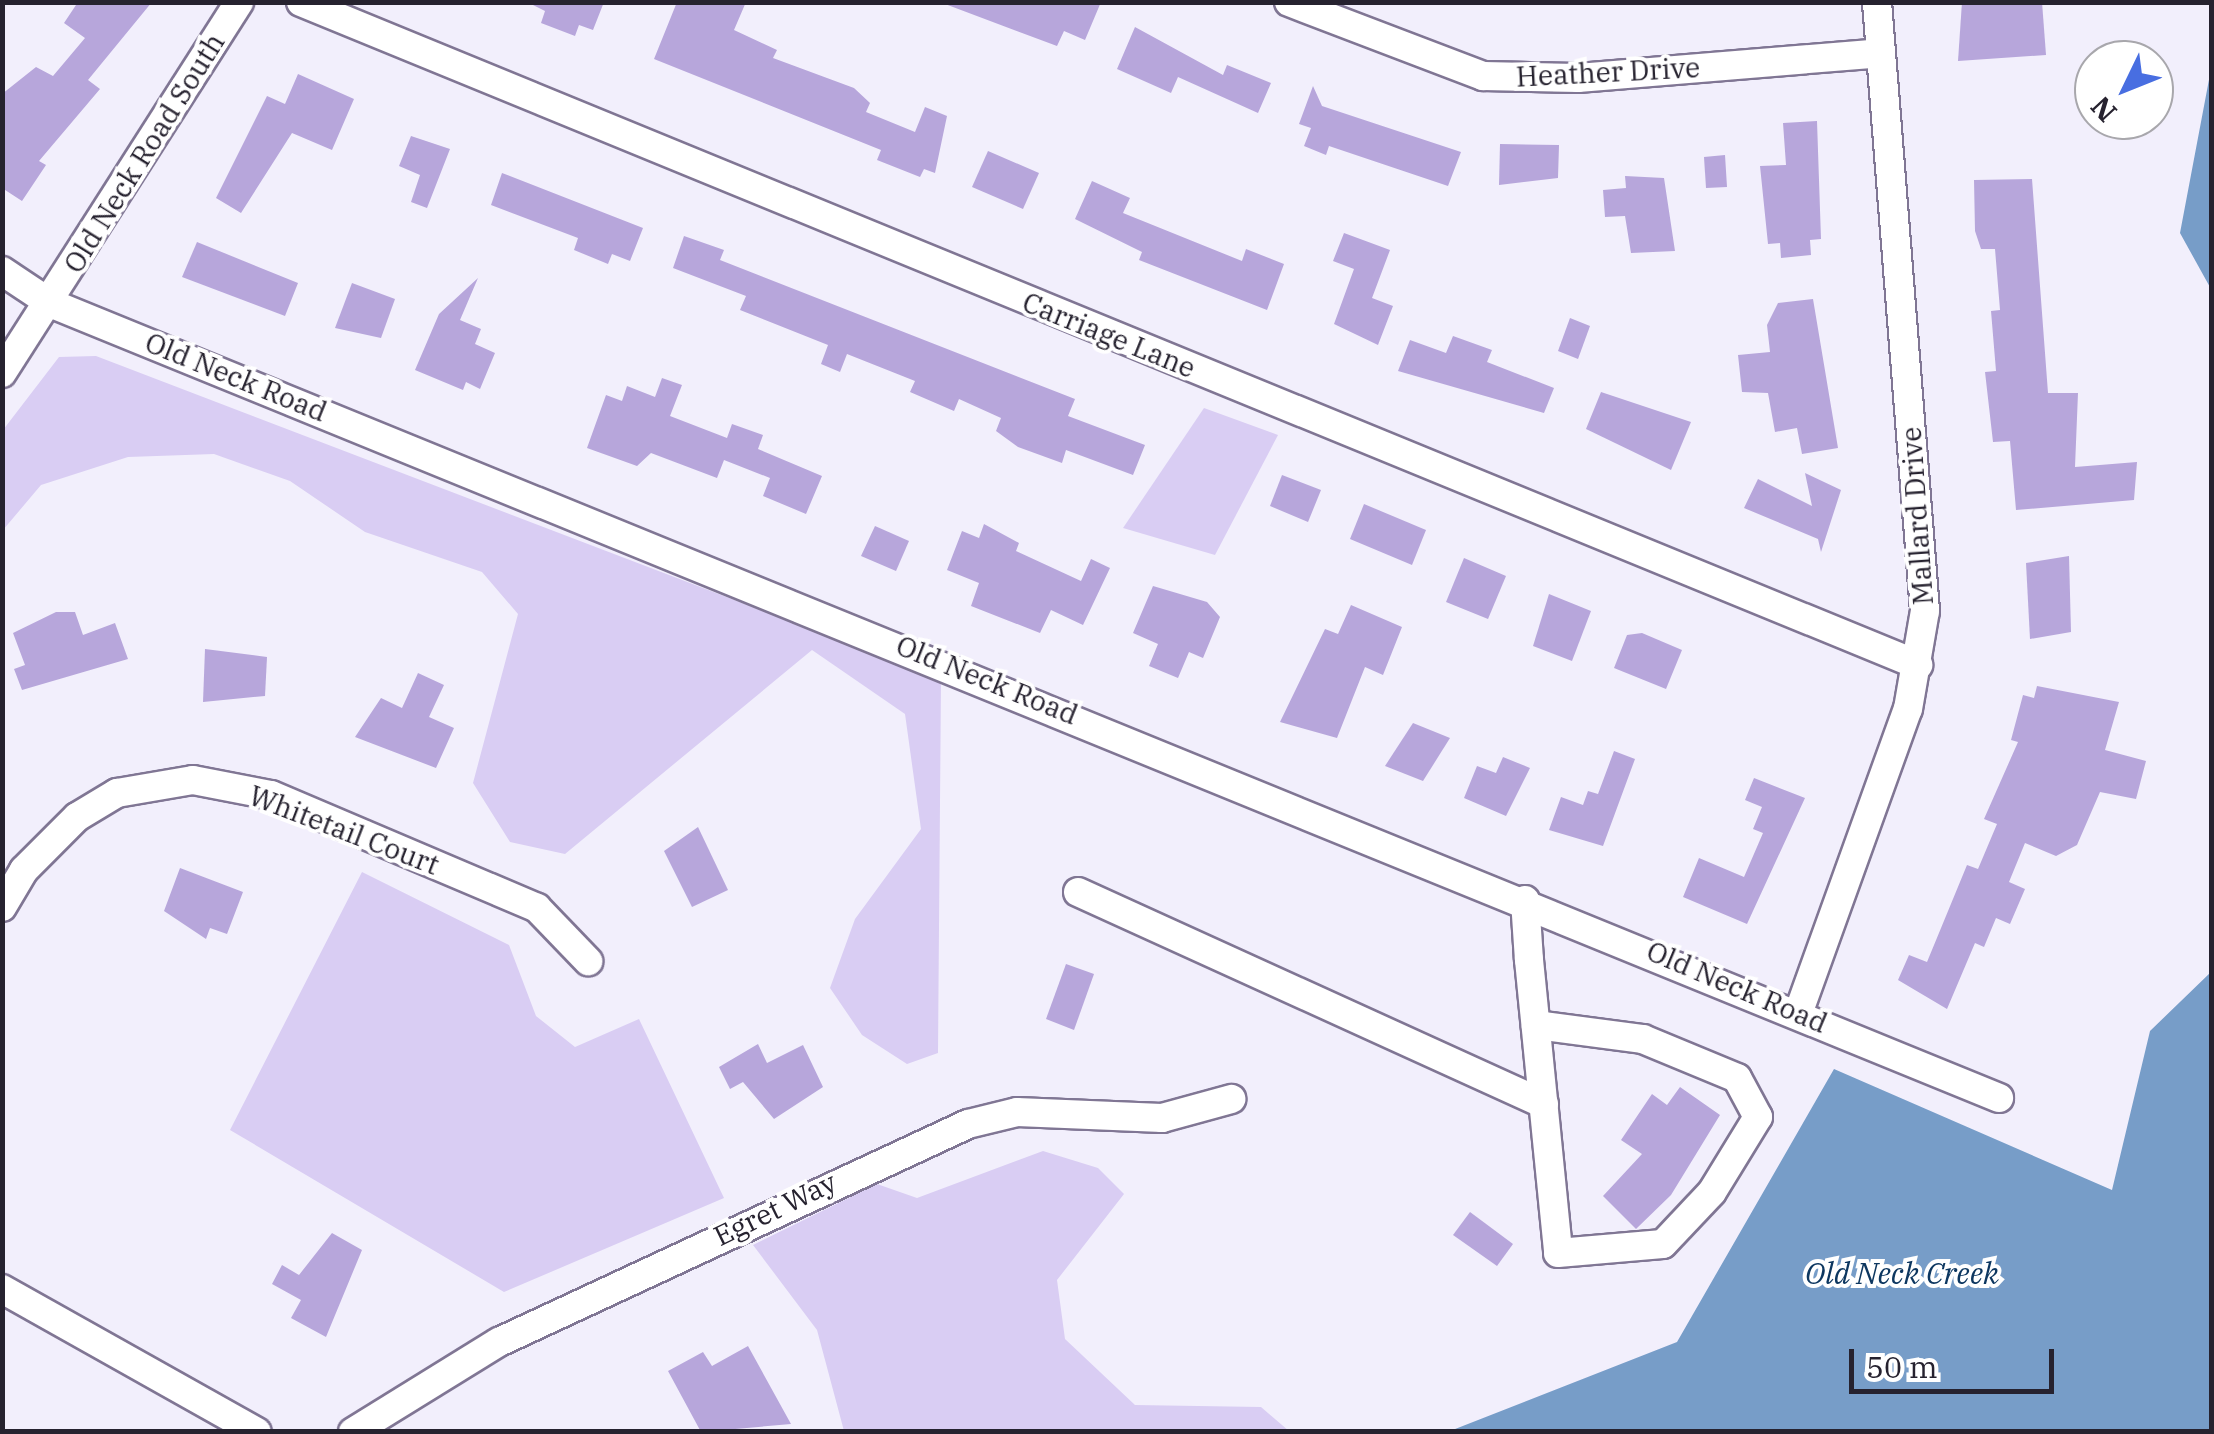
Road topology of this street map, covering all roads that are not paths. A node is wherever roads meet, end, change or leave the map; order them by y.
1 (239, 2) edge
2 (301, 2) edge
3 (1289, 2) edge
4 (1877, 2) edge
5 (1880, 53) junction
6 (2, 271) edge
7 (50, 303) junction
8 (2, 373) edge
9 (1918, 664) junction
10 (1078, 892) dead end
11 (1525, 900) junction
12 (2, 906) edge
13 (588, 961) dead end
14 (1798, 1011) junction
15 (1536, 1025) junction
16 (1999, 1098) dead end
17 (1231, 1099) dead end
18 (1544, 1104) junction
19 (2, 1289) edge
20 (257, 1432) edge
21 (353, 1432) edge

1 - 7 street, Old Neck Road South
2 - 9 street, Carriage Lane
3 - 5 street, Heather Drive
4 - 5 street, Mallard Drive
5 - 9 street, Mallard Drive
6 - 7 street, Old Neck Road
7 - 8 street
7 - 11 street, Old Neck Road
9 - 14 street, Mallard Drive
10 - 18 street
11 - 14 street, Old Neck Road
11 - 15 street
12 - 13 street, Whitetail Court
14 - 16 street, Old Neck Road
15 - 18 street
15 - 18 street
17 - 21 street, Egret Way
19 - 20 street

